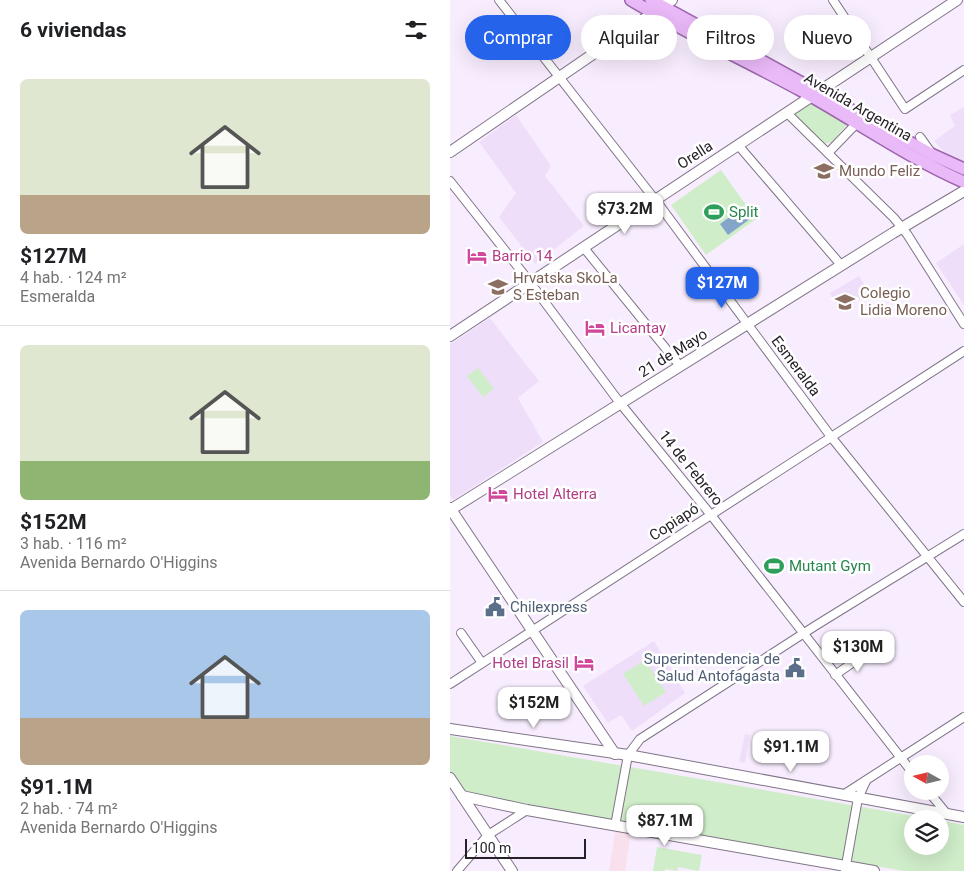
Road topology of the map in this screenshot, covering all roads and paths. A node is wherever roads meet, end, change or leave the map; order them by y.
1 (499, 0) edge
2 (631, 0) edge
3 (651, 0) edge
4 (672, 0) edge
5 (833, 0) edge
6 (957, 0) edge
7 (658, 10) junction
8 (843, 15) edge
9 (871, 57) edge
10 (871, 59) edge
11 (867, 60) edge
12 (964, 70) edge
13 (559, 78) junction
14 (815, 94) junction
15 (787, 113) junction
16 (857, 123) junction
17 (920, 136) dead end
18 (738, 145) junction
19 (450, 152) edge
20 (828, 153) junction
21 (932, 154) junction
22 (964, 169) edge
23 (450, 181) edge
24 (964, 182) edge
25 (964, 191) edge
26 (654, 200) junction
27 (902, 228) junction
28 (584, 248) junction
29 (841, 265) junction
30 (531, 284) junction
31 (747, 324) junction
32 (964, 324) edge
33 (450, 336) edge
34 (964, 351) edge
35 (680, 366) junction
36 (620, 403) junction
37 (832, 438) junction
38 (450, 510) edge
39 (711, 515) junction
40 (964, 534) edge
41 (927, 557) junction
42 (964, 602) edge
43 (532, 630) junction
44 (461, 633) dead end
45 (803, 634) junction
46 (868, 652) dead end
47 (482, 663) junction
48 (835, 675) junction
49 (450, 684) edge
50 (964, 717) edge
51 (450, 729) edge
52 (615, 754) junction
53 (628, 755) junction
54 (902, 758) junction
55 (904, 761) edge
56 (450, 778) edge
57 (867, 779) junction
58 (842, 795) junction
59 (462, 796) junction
60 (858, 798) junction
61 (935, 800) edge
62 (527, 810) junction
63 (925, 810) edge
64 (944, 810) edge
65 (949, 814) edge
66 (964, 817) edge
67 (616, 826) junction
68 (488, 835) junction
69 (845, 868) edge
70 (457, 871) edge
71 (512, 871) edge
72 (874, 871) edge

1 - 13 street, Esmeralda
2 - 7 main road, Avenida Argentina
3 - 7 main road, Avenida Argentina
4 - 7 street
5 - 8 street
6 - 9 street, Orella
7 - 13 street
7 - 14 main road, Avenida Argentina
10 - 12 street
11 - 14 street, Orella
13 - 19 street
13 - 26 street, Esmeralda
14 - 15 street, Orella
14 - 16 main road, Avenida Argentina
14 - 21 main road, Avenida Argentina
15 - 18 street, Orella
15 - 20 street
16 - 20 street
16 - 24 main road, Avenida Argentina
17 - 21 street
18 - 26 street, Orella
18 - 29 street
20 - 27 street
21 - 22 main road, Avenida Argentina
23 - 30 street, 14 de Febrero
25 - 27 street, 21 de Mayo
26 - 28 street, Orella
26 - 31 street, Esmeralda
27 - 29 street, 21 de Mayo
27 - 32 street
28 - 30 street, Orella
28 - 35 street
29 - 31 street, 21 de Mayo
30 - 33 street, Orella
30 - 36 street, 14 de Febrero
31 - 35 street, 21 de Mayo
31 - 37 street, Esmeralda
34 - 37 street, Copiapó
35 - 36 street, 21 de Mayo
36 - 38 street, 21 de Mayo
36 - 39 street, 14 de Febrero
37 - 39 street, Copiapó
37 - 41 street, Esmeralda
38 - 43 street
39 - 43 street, Copiapó
39 - 45 street, 14 de Febrero
40 - 41 street
41 - 42 street, Esmeralda
41 - 45 street
43 - 47 street, Copiapó
43 - 52 street
44 - 47 street
45 - 48 street, 14 de Febrero
45 - 53 street
46 - 48 street
47 - 49 street, Copiapó
48 - 54 street, 14 de Febrero
50 - 54 street
51 - 52 street
52 - 53 street
53 - 58 street
53 - 67 street
54 - 55 street, 14 de Febrero
54 - 57 street
56 - 59 street
57 - 58 street
57 - 60 street
58 - 60 street
59 - 62 street
59 - 68 street
60 - 63 street
60 - 69 street
61 - 64 street
62 - 67 street
62 - 68 street
65 - 66 street
67 - 69 street
68 - 70 street
68 - 71 street
69 - 72 street

